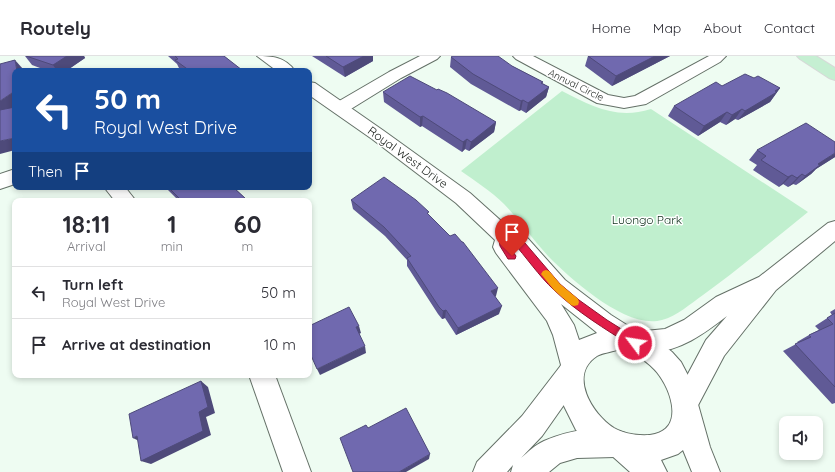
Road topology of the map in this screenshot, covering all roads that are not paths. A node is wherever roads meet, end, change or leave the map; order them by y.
1 (265, 56) edge
2 (432, 56) edge
3 (521, 56) edge
4 (718, 56) edge
5 (805, 56) edge
6 (832, 56) edge
7 (835, 58) edge
8 (283, 68) edge
9 (835, 75) edge
10 (312, 88) edge
11 (340, 108) junction
12 (12, 177) edge
13 (0, 182) edge
14 (117, 190) edge
15 (123, 198) edge
16 (835, 228) edge
17 (502, 234) junction
18 (768, 283) junction
19 (634, 342) junction
20 (572, 369) junction
21 (263, 378) edge
22 (686, 405) junction
23 (619, 445) junction
24 (297, 472) edge
25 (487, 472) edge
26 (525, 472) edge
27 (652, 472) edge
28 (706, 472) edge

1 - 8 street
2 - 11 street
3 - 4 street, Annual Circle
5 - 9 main road
6 - 7 main road
10 - 11 street, Royal West Drive
11 - 17 street, Royal West Drive
12 - 13 street
14 - 15 street
16 - 18 street
17 - 19 street, Royal West Drive
17 - 20 street, Royal West Drive
18 - 19 street
18 - 22 street
19 - 20 street
19 - 22 street
20 - 23 street
20 - 25 street
21 - 24 street
22 - 23 street
22 - 28 street
23 - 26 street
23 - 27 street

